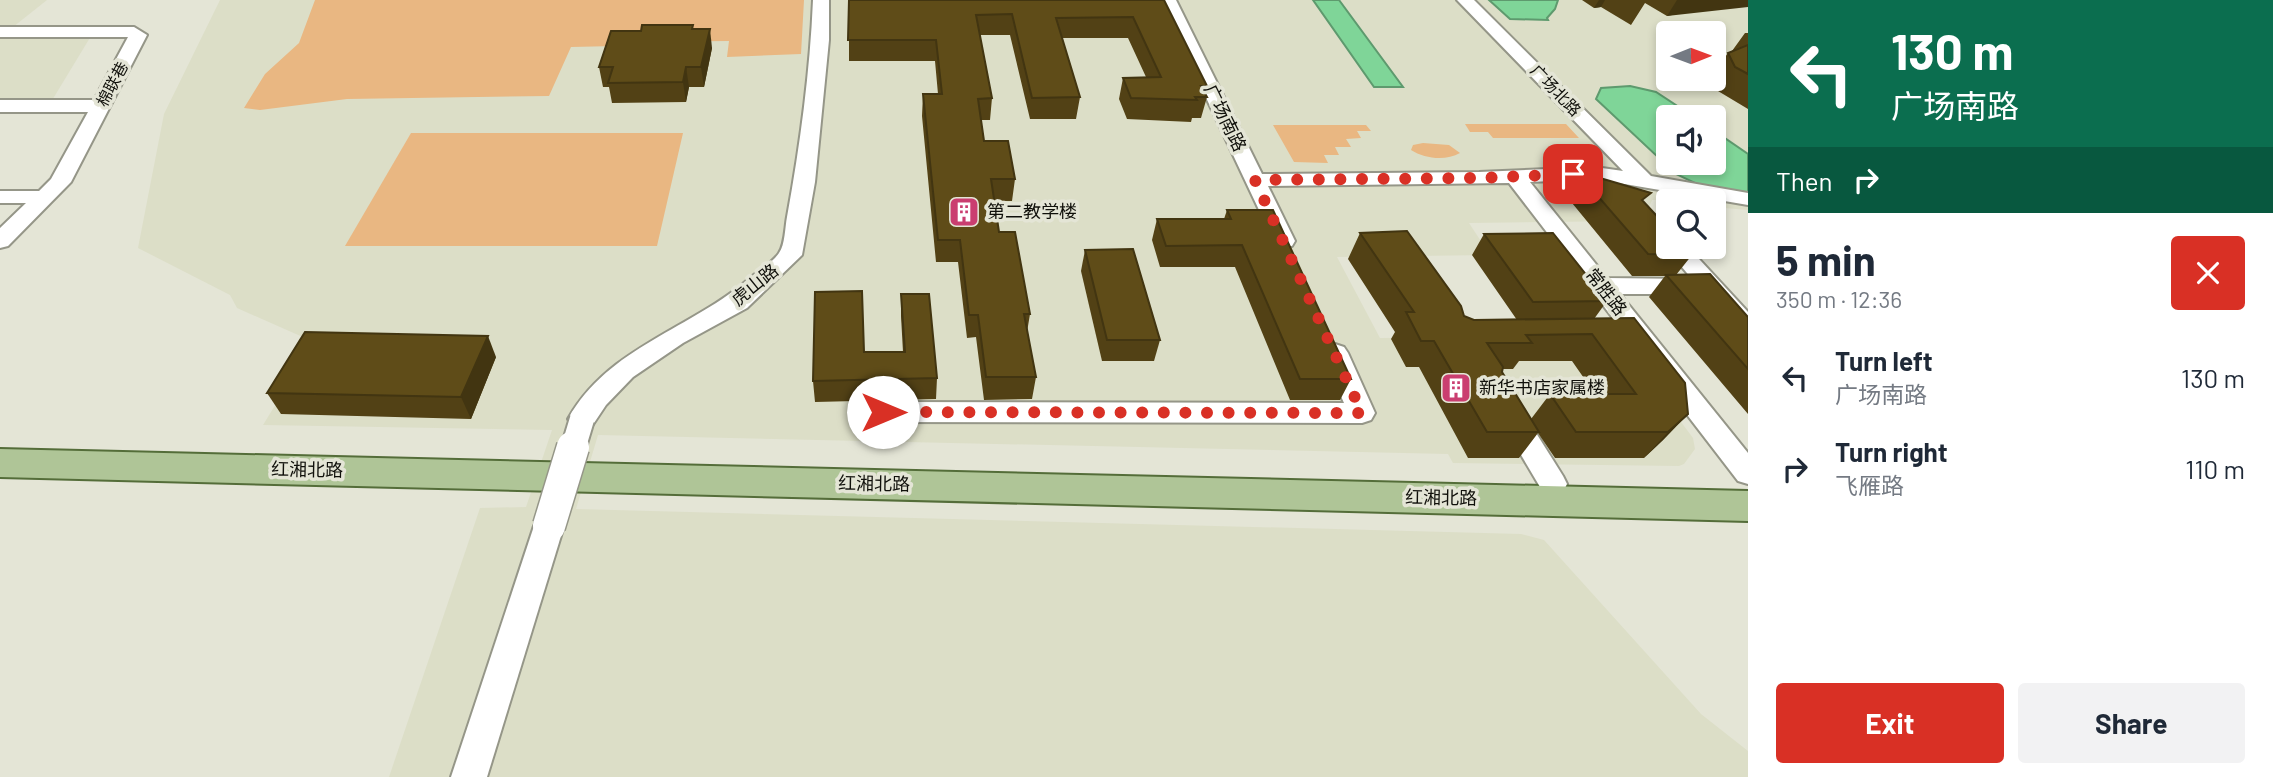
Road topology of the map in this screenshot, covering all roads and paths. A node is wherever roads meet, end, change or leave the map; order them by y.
1 (821, 0) edge
2 (1168, 0) edge
3 (1465, 0) edge
4 (0, 32) edge
5 (0, 106) edge
6 (100, 106) junction
7 (1523, 176) junction
8 (1255, 180) junction
9 (1645, 182) junction
10 (0, 197) edge
11 (44, 197) junction
12 (1748, 199) edge
13 (0, 241) edge
14 (1687, 259) edge
15 (1296, 268) edge
16 (1610, 286) junction
17 (1688, 286) edge
18 (1323, 327) edge
19 (1748, 328) edge
20 (1610, 333) edge
21 (1647, 333) junction
22 (1499, 397) edge
23 (883, 412) dead end
24 (0, 447) edge
25 (1748, 447) edge
26 (0, 463) edge
27 (1748, 473) edge
28 (1553, 484) junction
29 (1748, 488) edge
30 (1748, 506) edge
31 (469, 777) edge

1 - 31 street, 虎山路, bridge
2 - 8 street, 广场南路
3 - 9 street, 广场北路
4 - 6 street, 棉联巷
5 - 6 street
6 - 11 street, 棉联巷
7 - 8 street
7 - 9 street
7 - 16 street, 常胜路
8 - 15 street, 广场南路
9 - 12 street
10 - 11 lane
11 - 13 street, 棉联巷
14 - 19 street
16 - 17 street
16 - 21 street, 常胜路
18 - 23 street
20 - 21 street
21 - 25 street, 常胜路
21 - 27 street, 常胜路
22 - 28 street
24 - 28 main road, 红湘北路
26 - 30 main road, 红湘北路
28 - 29 main road, 红湘北路

